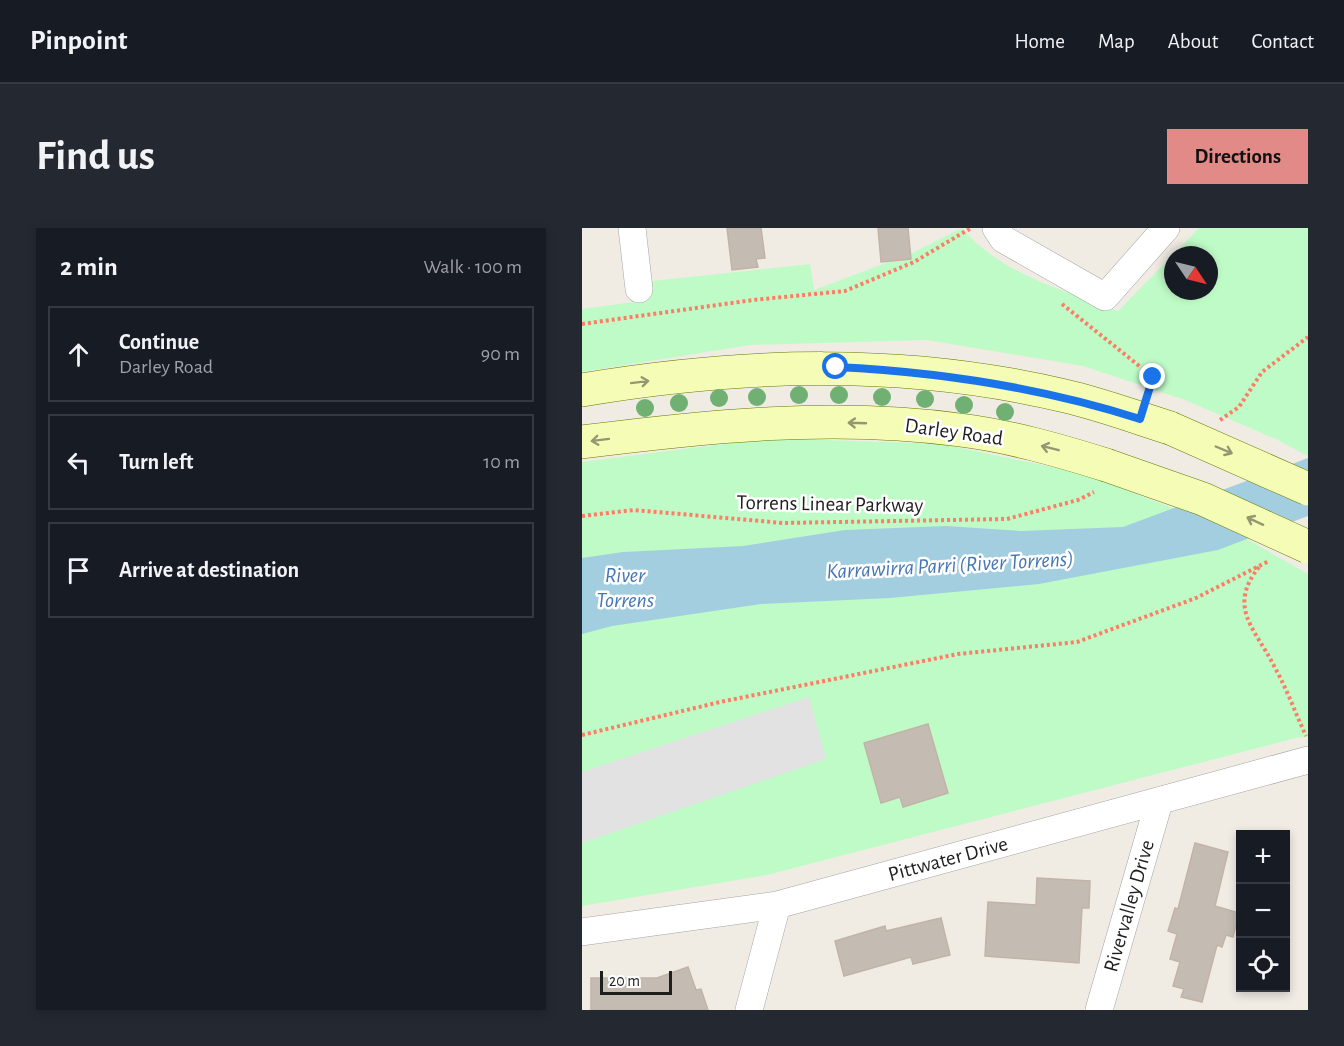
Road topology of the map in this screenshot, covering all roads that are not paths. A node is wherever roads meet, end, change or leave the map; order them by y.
1 (632, 228) edge
2 (1166, 228) edge
3 (1000, 233) edge
4 (639, 289) dead end
5 (582, 390) edge
6 (582, 442) edge
7 (1308, 489) edge
8 (1308, 547) edge
9 (1308, 760) edge
10 (1159, 802) junction
11 (777, 905) junction
12 (582, 932) edge
13 (749, 1010) edge
14 (1099, 1010) edge

1 - 4 street
2 - 3 street
5 -> 7 main road, bridge
8 -> 6 main road, Darley Road, bridge
9 - 10 street, Pittwater Drive
10 - 11 street, Pittwater Drive
10 - 14 street, Rivervalley Drive
11 - 12 street, Pittwater Drive
11 - 13 street

